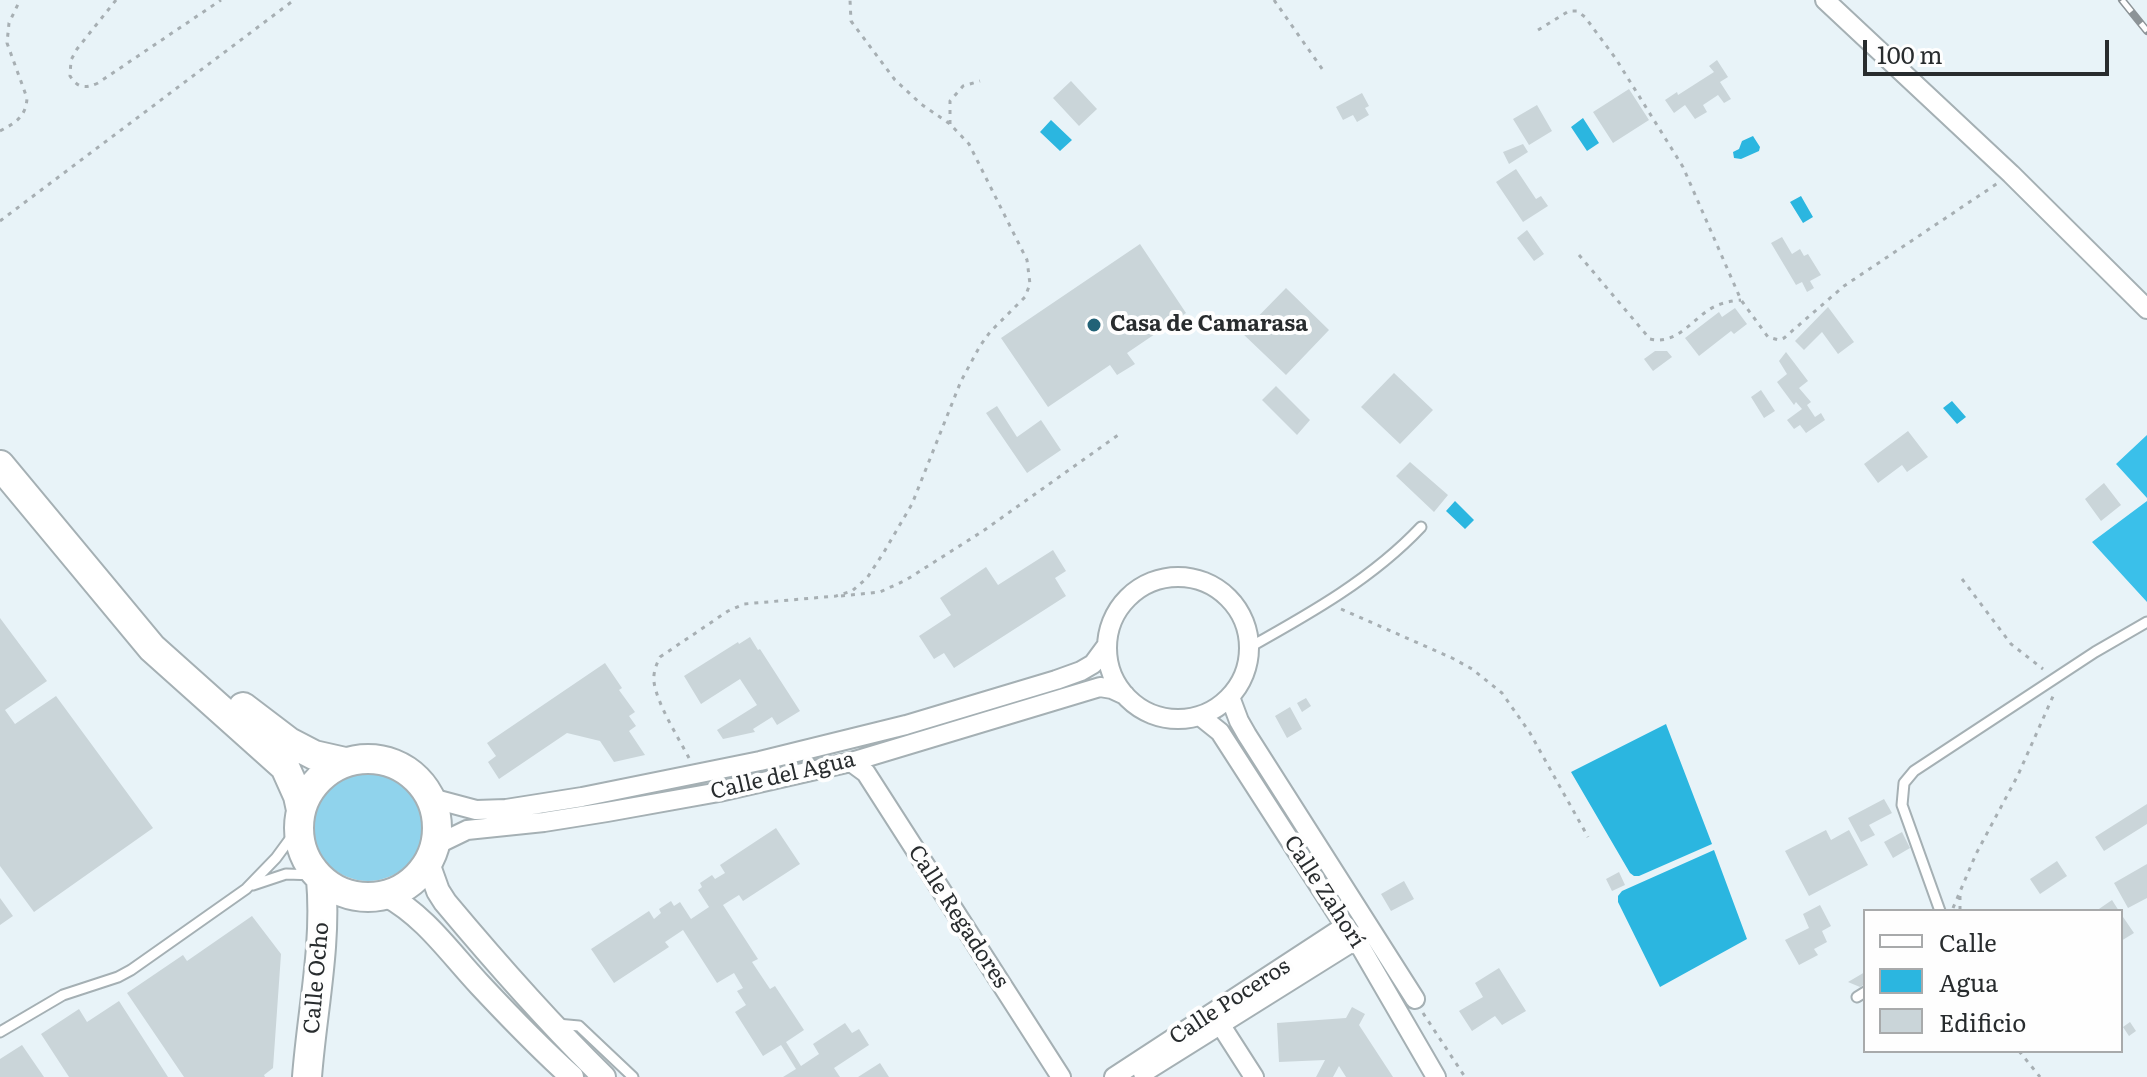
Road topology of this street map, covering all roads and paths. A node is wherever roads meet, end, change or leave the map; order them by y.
1 (20, 0) edge
2 (116, 0) edge
3 (221, 0) edge
4 (294, 0) edge
5 (850, 0) edge
6 (1274, 0) edge
7 (1825, 0) edge
8 (1538, 30) dead end
9 (1325, 73) dead end
10 (980, 81) dead end
11 (950, 124) junction
12 (0, 131) edge
13 (2011, 174) junction
14 (0, 221) edge
15 (1579, 255) dead end
16 (1741, 300) junction
17 (2147, 309) edge
18 (1121, 433) dead end
19 (0, 465) edge
20 (1421, 527) dead end
21 (1962, 579) dead end
22 (96, 582) junction
23 (836, 596) junction
24 (1326, 603) junction
25 (2147, 622) edge
26 (1107, 645) junction
27 (1250, 647) junction
28 (2055, 679) junction
29 (1125, 695) junction
30 (1230, 697) junction
31 (1200, 716) junction
32 (879, 754) junction
33 (345, 762) junction
34 (851, 762) junction
35 (697, 775) junction
36 (431, 798) junction
37 (299, 819) junction
38 (1588, 837) dead end
39 (432, 854) junction
40 (318, 877) junction
41 (246, 889) junction
42 (1959, 892) junction
43 (375, 896) junction
44 (1939, 909) edge
45 (1952, 909) edge
46 (1960, 909) edge
47 (1357, 932) junction
48 (1415, 999) joint
49 (552, 1024) junction
50 (1220, 1024) junction
51 (0, 1032) edge
52 (2021, 1053) edge
53 (307, 1077) edge
54 (324, 1077) edge
55 (572, 1077) edge
56 (604, 1077) edge
57 (633, 1077) edge
58 (1061, 1077) edge
59 (1070, 1077) edge
60 (1114, 1077) edge
61 (1137, 1077) edge
62 (1254, 1077) edge
63 (1436, 1077) edge
64 (1465, 1077) edge
65 (2040, 1077) edge

1 - 12 path
2 - 3 path
4 - 14 path
5 - 11 path
6 - 9 path
7 - 13 street
8 - 16 path
10 - 11 path
11 - 23 path
13 - 16 path
13 - 17 street
15 - 16 path
18 - 23 path
19 - 22 main road
20 - 24 lane
21 - 28 path
22 - 33 main road
22 - 37 main road
23 - 35 path
24 - 27 lane
24 - 38 path
25 - 28 lane
26 - 27 street
26 - 29 street
26 - 35 street, Calle del Agua
27 - 30 street
28 - 42 path
28 - 44 lane
29 - 31 street
29 - 32 street, Calle del Agua
30 - 31 street
30 - 47 street, Calle Zahorí
31 - 47 street, Calle Zahorí
32 - 34 street, Calle del Agua
32 - 59 street, Calle Regadores
33 - 36 main road
33 - 37 main road
34 - 39 street, Calle del Agua
34 - 58 street, Calle Regadores
35 - 36 street, Calle del Agua
36 - 39 main road
37 - 40 main road
37 - 41 lane
39 - 43 main road
39 - 49 street
40 - 41 lane
40 - 43 main road
40 - 53 main road, Calle Ocho
41 - 51 lane
42 - 45 path
42 - 46 path
43 - 54 main road, Calle Ocho
43 - 55 street
47 - 48 street, Calle Zahorí
47 - 50 street, Calle Poceros
47 - 60 street, Calle Poceros
47 - 63 street, Calle Zahorí
48 - 64 path
49 - 56 street
49 - 57 lane
50 - 61 street, Calle Poceros
50 - 62 street
52 - 65 path

